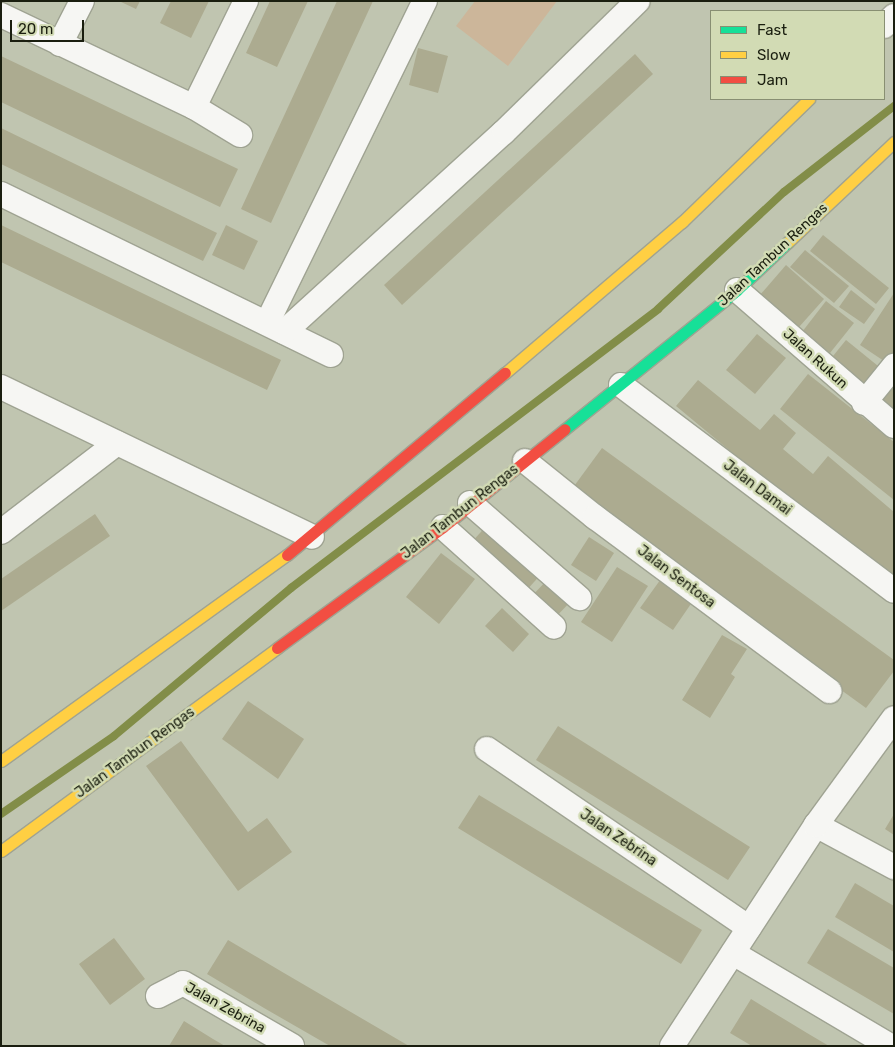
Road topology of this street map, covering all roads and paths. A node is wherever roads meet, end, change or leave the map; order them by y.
1 (82, 1) edge
2 (246, 1) edge
3 (425, 1) edge
4 (638, 1) edge
5 (1, 15) edge
6 (894, 16) edge
7 (885, 25) edge
8 (60, 44) junction
9 (808, 100) edge
10 (194, 107) junction
11 (240, 134) dead end
12 (894, 142) edge
13 (1, 194) edge
14 (737, 290) junction
15 (275, 327) junction
16 (331, 355) dead end
17 (894, 366) edge
18 (621, 385) junction
19 (1, 387) edge
20 (864, 403) junction
21 (894, 426) edge
22 (117, 444) junction
23 (526, 461) junction
24 (470, 504) junction
25 (443, 527) junction
26 (1, 532) edge
27 (312, 537) junction
28 (894, 591) edge
29 (579, 598) dead end
30 (554, 627) dead end
31 (829, 691) dead end
32 (894, 718) edge
33 (487, 749) dead end
34 (1, 761) edge
35 (816, 825) junction
36 (1, 851) edge
37 (894, 867) edge
38 (749, 928) junction
39 (733, 953) junction
40 (158, 996) dead end
41 (292, 1046) edge
42 (672, 1046) edge
43 (890, 1046) edge

1 - 8 street
2 - 10 street
3 - 15 street
4 - 15 street
5 - 8 street
6 - 7 street
8 - 10 street
9 - 27 street
10 - 11 street
12 - 14 street, Jalan Tambun Rengas
13 - 15 street
14 - 18 street, Jalan Tambun Rengas
14 - 20 street, Jalan Rukun
15 - 16 street
17 - 20 street
18 - 23 street, Jalan Tambun Rengas
18 - 28 street, Jalan Damai
19 - 22 street
20 - 21 street, Jalan Rukun
22 - 26 street
22 - 27 street
23 - 24 street, Jalan Tambun Rengas
23 - 31 street, Jalan Sentosa
24 - 25 street, Jalan Tambun Rengas
24 - 29 street
25 - 30 street
25 - 36 street, Jalan Tambun Rengas
27 - 34 street
32 - 35 street
33 - 38 street, Jalan Zebrina
35 - 37 street
35 - 38 street
38 - 39 street
39 - 42 street
39 - 43 street
40 - 41 street, Jalan Zebrina

